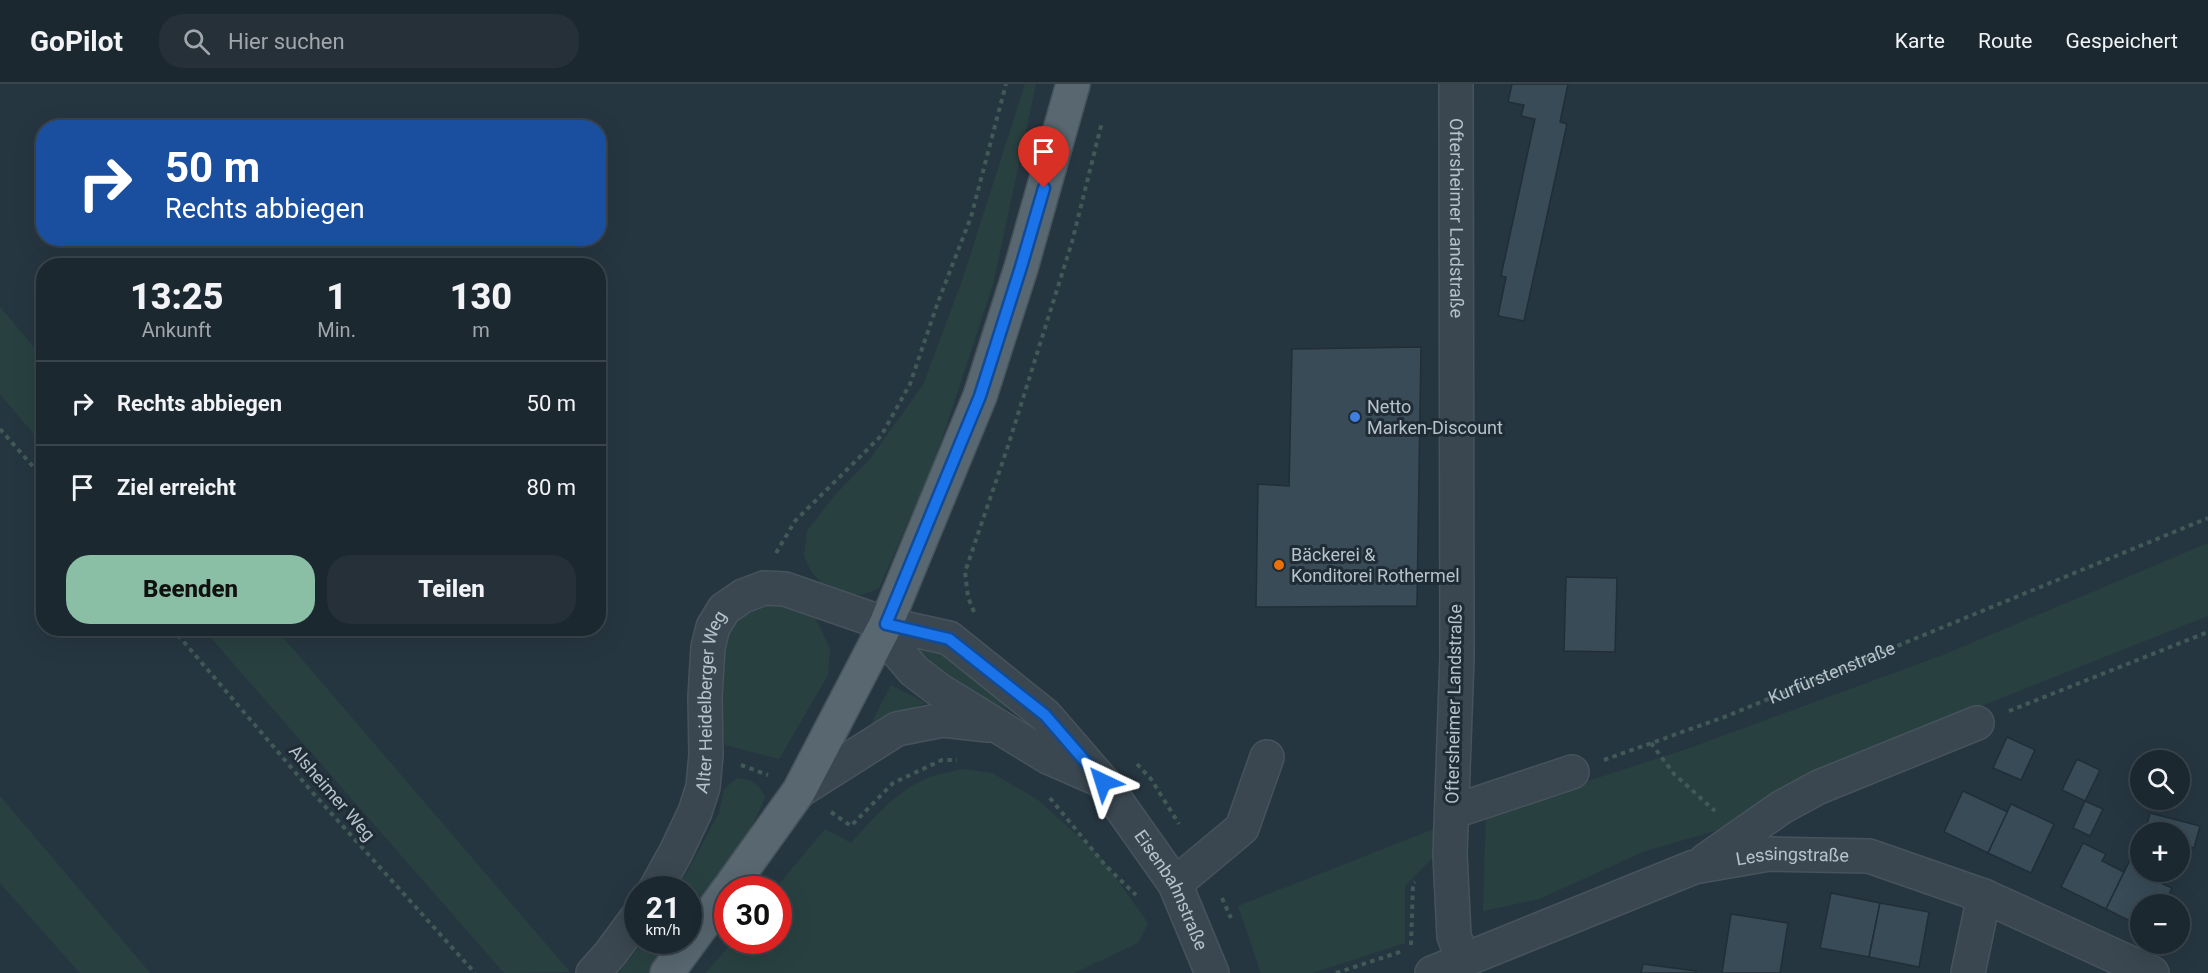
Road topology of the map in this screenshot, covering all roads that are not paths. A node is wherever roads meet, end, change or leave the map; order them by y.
1 (1073, 84) edge
2 (1456, 84) edge
3 (886, 624) junction
4 (1977, 723) road end
5 (1001, 727) junction
6 (1268, 757) dead end
7 (1572, 772) road end
8 (1103, 782) junction
9 (799, 791) junction
10 (1452, 812) junction
11 (1694, 867) junction
12 (662, 876) edge
13 (738, 876) edge
14 (1176, 884) junction
15 (1984, 896) junction
16 (714, 909) edge
17 (624, 935) edge
18 (1463, 962) junction
19 (593, 973) edge
20 (667, 973) edge
21 (1212, 973) edge
22 (1432, 973) edge
23 (1968, 973) edge
24 (2152, 973) edge

1 - 3 main road
2 - 10 street, Oftersheimer Landstraße
3 - 5 street
3 - 8 street, Eisenbahnstraße
3 - 9 main road
3 - 12 street, Alter Heidelberger Weg
4 - 11 street
5 - 8 street
5 - 9 street
6 - 14 street
7 - 10 street
8 - 14 street, Eisenbahnstraße
9 - 13 main road
10 - 18 street, Oftersheimer Landstraße
11 - 15 street, Lessingstraße
11 - 18 street, Lessingstraße
14 - 21 street, Eisenbahnstraße
15 - 23 street
15 - 24 street, Lessingstraße
16 - 20 main road
17 - 19 street
18 - 22 street, Lessingstraße

